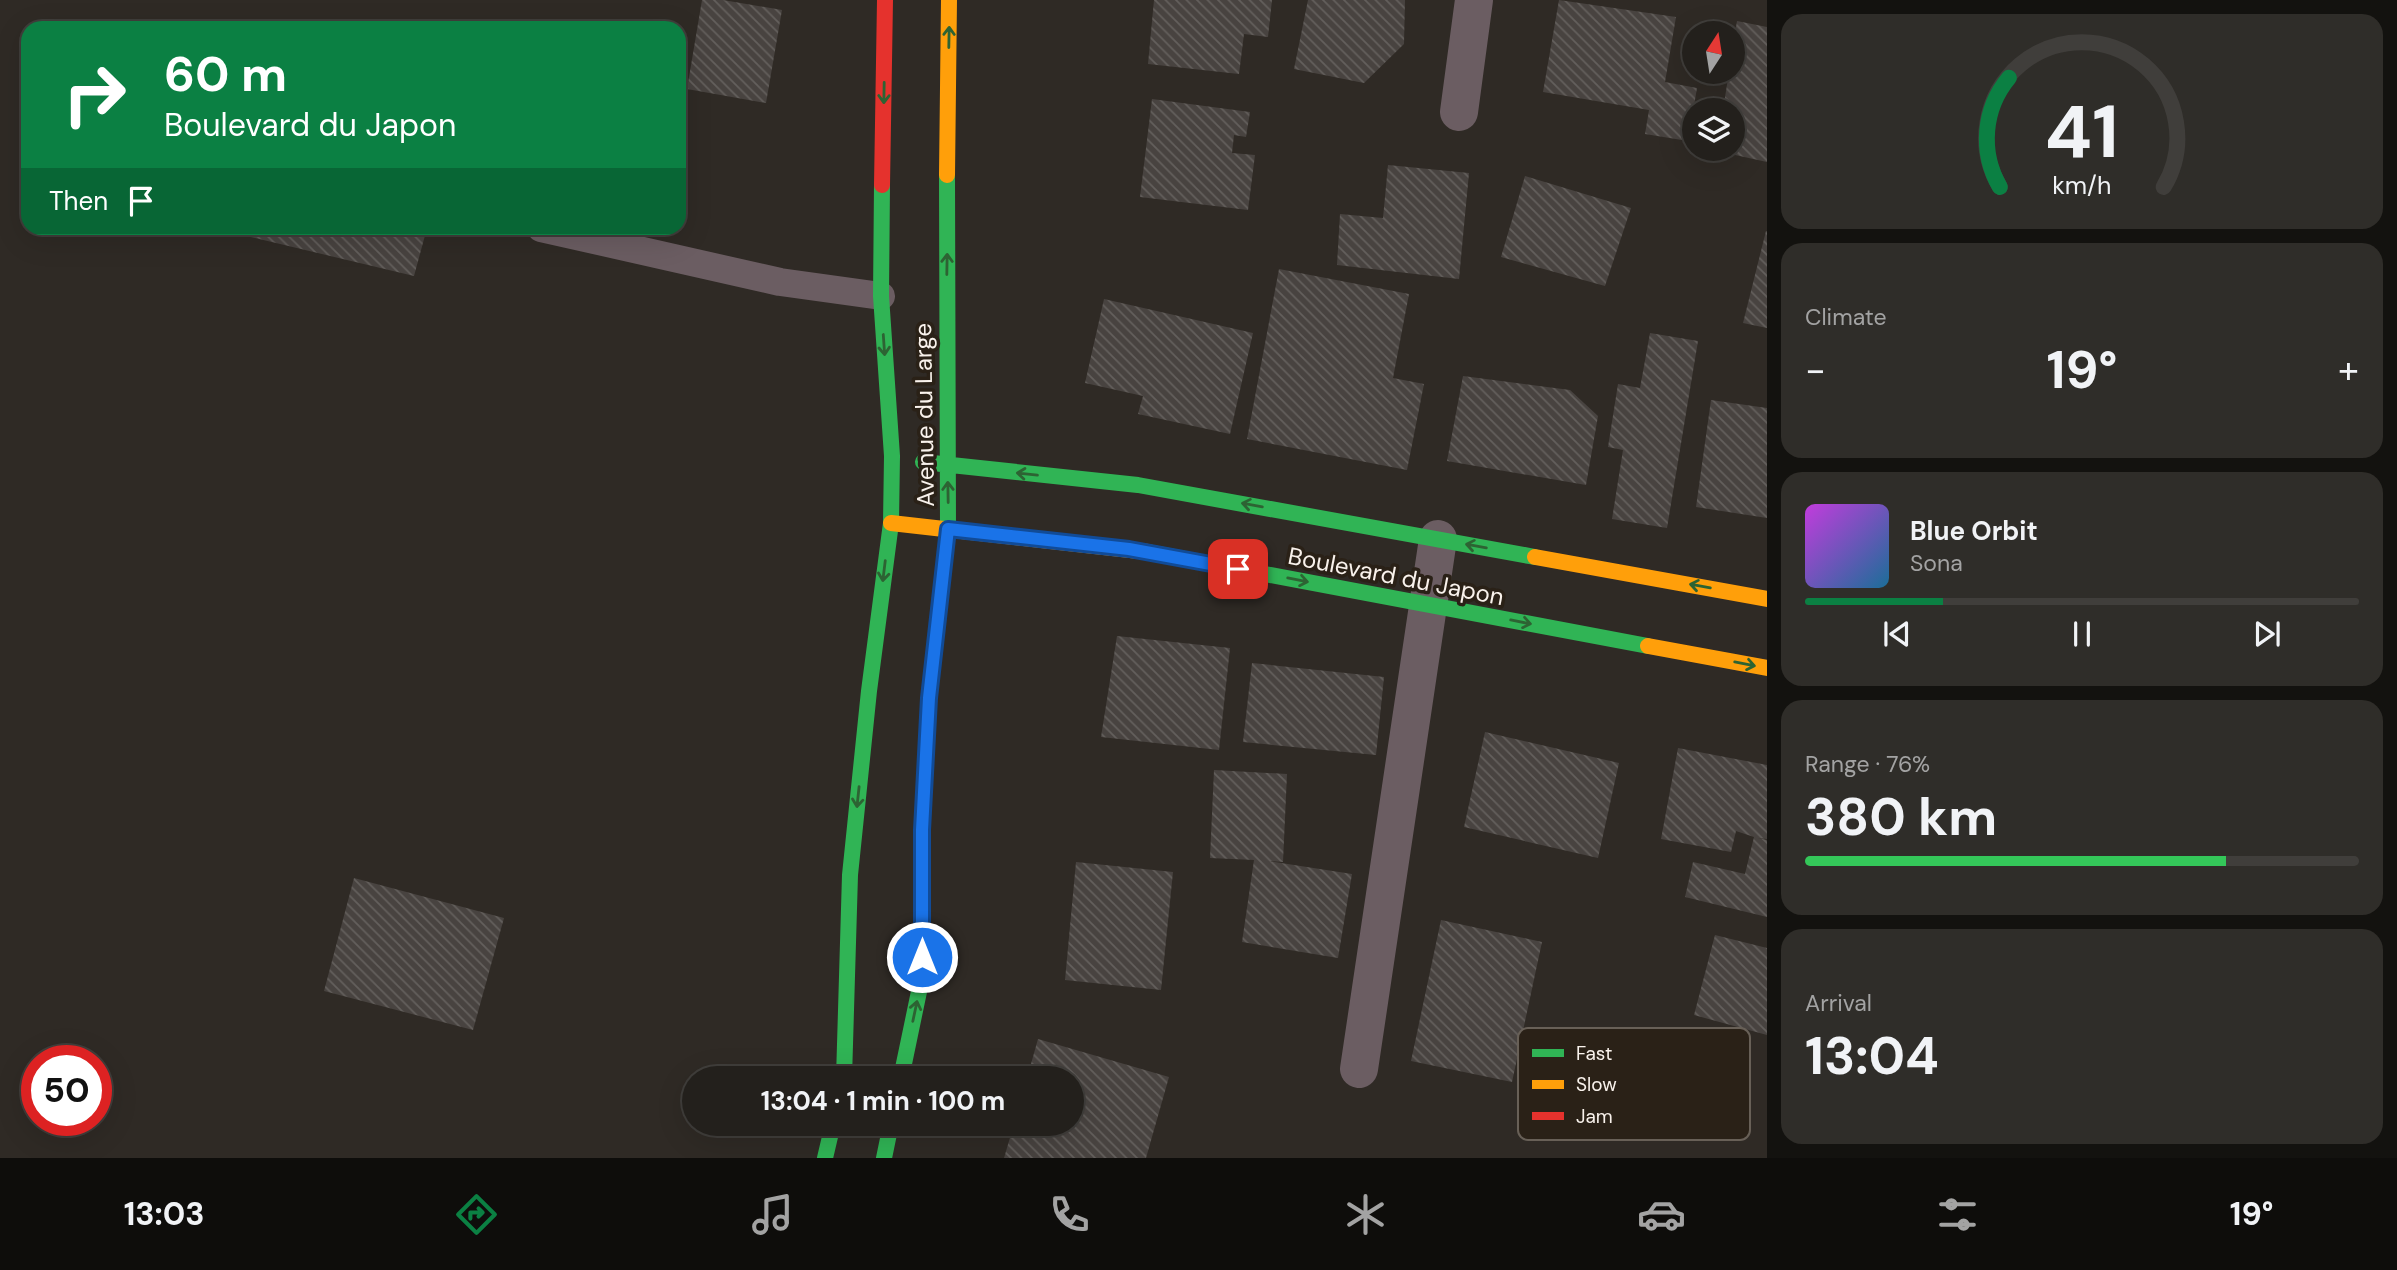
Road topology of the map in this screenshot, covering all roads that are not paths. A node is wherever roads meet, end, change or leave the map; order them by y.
1 (886, 0) edge
2 (949, 0) edge
3 (1474, 0) edge
4 (1459, 112) dead end
5 (572, 235) edge
6 (881, 296) junction
7 (892, 456) junction
8 (947, 466) junction
9 (891, 523) junction
10 (948, 529) junction
11 (1438, 540) junction
12 (1767, 598) edge
13 (1429, 605) junction
14 (1767, 668) edge
15 (844, 1066) edge
16 (904, 1066) edge
17 (1359, 1069) dead end
18 (830, 1136) edge
19 (889, 1136) edge
20 (825, 1158) edge
21 (884, 1158) edge

1 -> 6 main road, Avenue du Large
8 -> 2 main road, Avenue du Large
3 - 4 street
5 - 6 lane
6 -> 7 main road, Avenue du Large
7 - 8 main road, Boulevard du Japon
7 - 9 main road, Avenue du Large
10 -> 8 main road, Avenue du Large
11 -> 8 main road, Boulevard du Japon
9 - 10 main road, Boulevard du Japon
9 -> 15 main road, Avenue du Large
10 -> 13 main road, Boulevard du Japon
16 -> 10 main road, Avenue du Large
12 -> 11 main road, Boulevard du Japon
11 - 13 street
13 -> 14 main road, Boulevard du Japon
13 - 17 street
18 - 20 main road
19 - 21 main road

